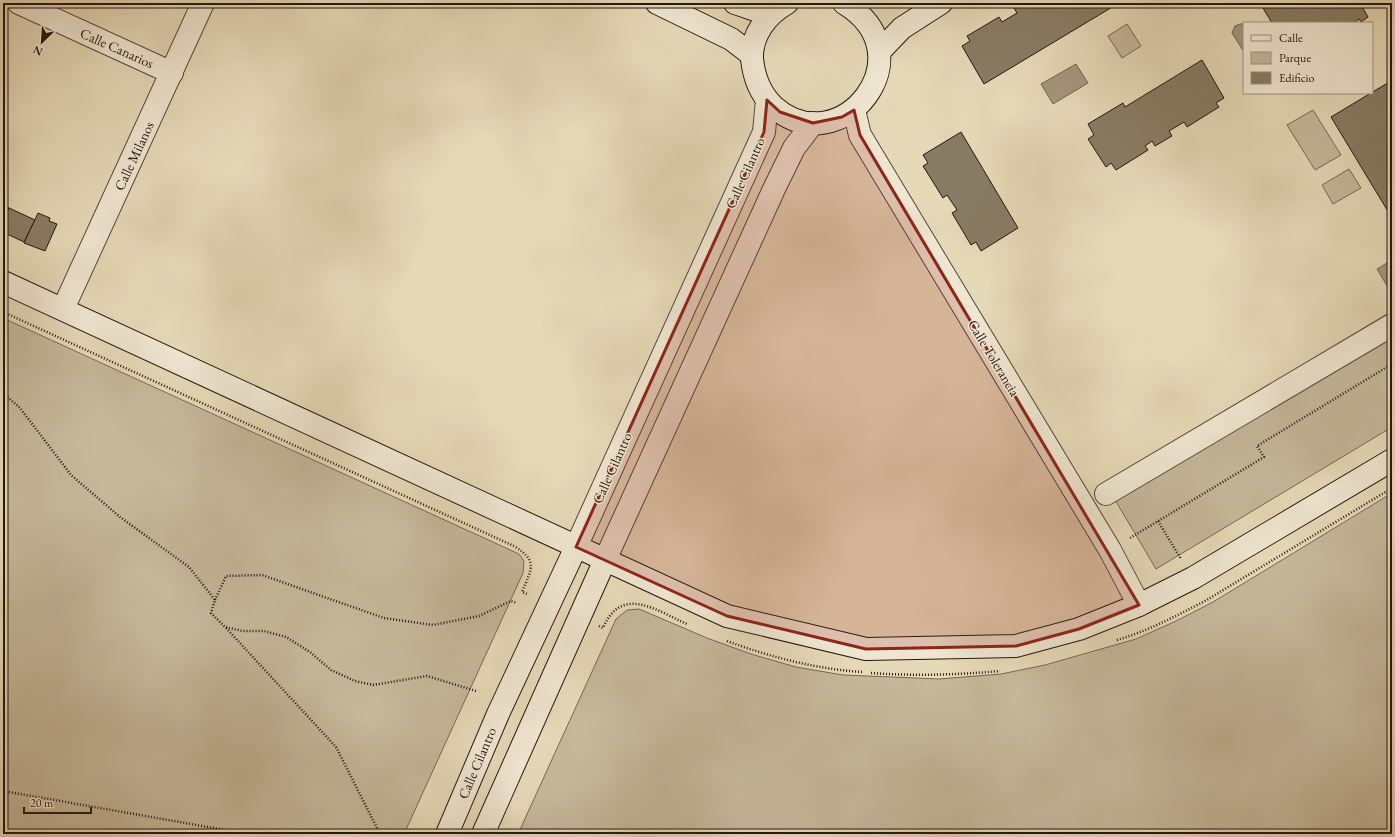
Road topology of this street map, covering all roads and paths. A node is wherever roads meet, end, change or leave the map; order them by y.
1 (19, 3) edge
2 (203, 3) edge
3 (657, 3) edge
4 (736, 3) edge
5 (941, 3) edge
6 (857, 5) edge
7 (779, 9) edge
8 (879, 52) junction
9 (752, 55) junction
10 (172, 73) junction
11 (767, 100) junction
12 (854, 110) junction
13 (813, 123) junction
14 (3, 282) edge
15 (63, 309) junction
16 (3, 312) edge
17 (1392, 324) edge
18 (1392, 364) edge
19 (3, 393) edge
20 (1392, 460) edge
21 (1392, 488) edge
22 (1106, 494) dead end
23 (1158, 521) junction
24 (1126, 541) dead end
25 (576, 547) junction
26 (605, 560) junction
27 (1184, 563) dead end
28 (527, 594) dead end
29 (215, 600) junction
30 (517, 603) dead end
31 (1139, 605) junction
32 (598, 626) dead end
33 (225, 627) junction
34 (694, 628) dead end
35 (721, 638) dead end
36 (1112, 641) dead end
37 (1008, 669) dead end
38 (476, 691) dead end
39 (3, 792) edge
40 (248, 834) edge
41 (380, 834) edge
42 (447, 834) edge
43 (483, 834) edge

1 - 10 street, Calle Canarios
2 - 10 street, Calle Milanos
3 - 9 street
4 - 7 street
5 - 8 street
6 - 8 street
7 - 9 street
8 - 12 street
9 - 11 street
10 - 15 street, Calle Milanos
11 - 13 street
11 - 25 street, Calle Cilantro
12 - 13 street
12 - 31 street, Calle Tolerancia
13 - 26 street
14 - 15 street
15 - 25 street
16 - 28 path
17 - 22 street
18 - 23 path
19 - 29 path
20 - 31 street
21 - 36 path
23 - 24 path
23 - 27 path
25 - 26 street
25 - 42 street, Calle Cilantro
26 - 31 street
26 - 43 street
29 - 30 path
29 - 33 path
32 - 34 path
33 - 38 path
33 - 41 path
35 - 37 path
39 - 40 path

